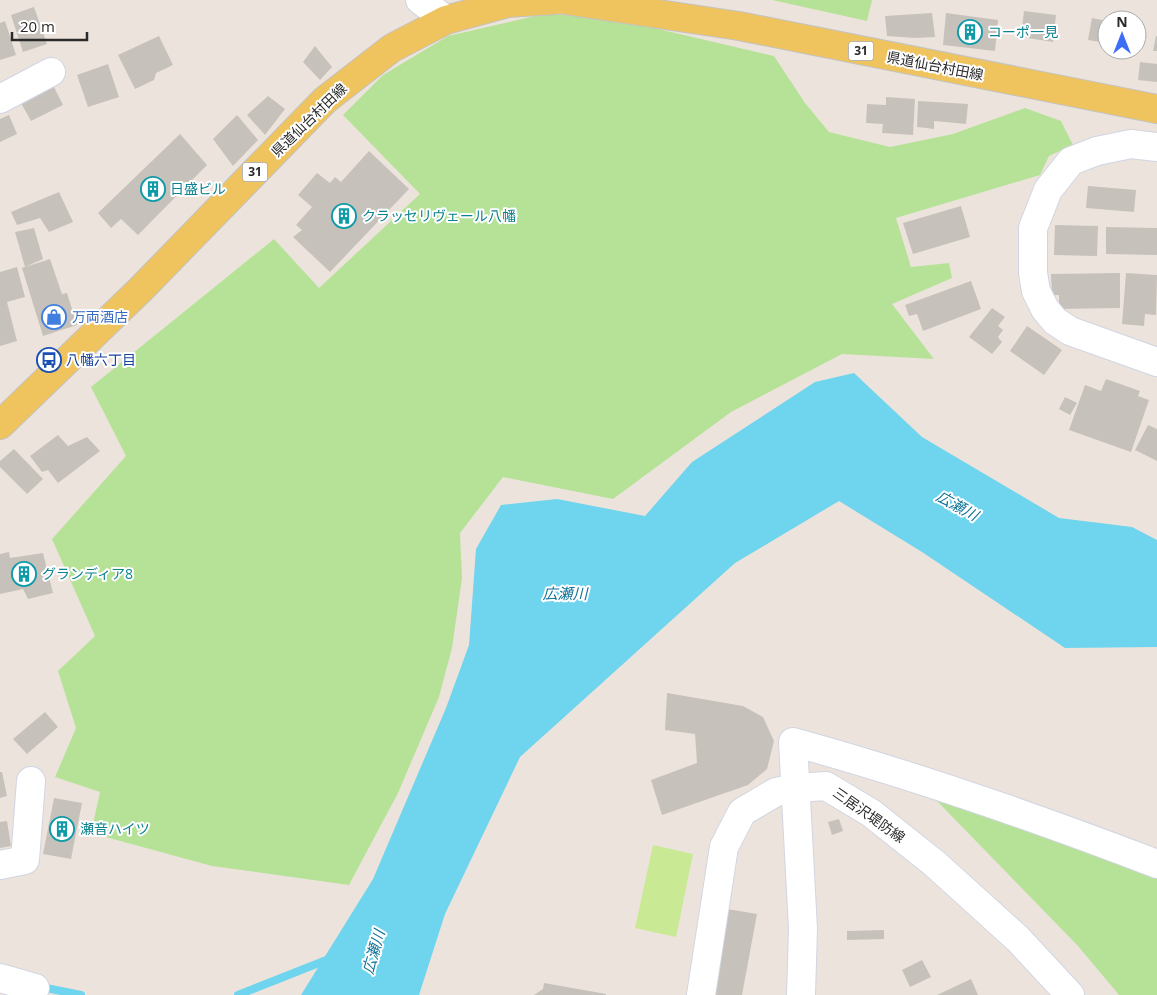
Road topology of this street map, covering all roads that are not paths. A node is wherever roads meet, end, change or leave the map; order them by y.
1 (420, 0) edge
2 (556, 0) edge
3 (564, 0) edge
4 (446, 20) junction
5 (51, 72) dead end
6 (0, 99) edge
7 (1157, 110) edge
8 (1157, 147) edge
9 (1157, 362) edge
10 (0, 424) edge
11 (31, 780) dead end
12 (796, 788) junction
13 (1157, 864) edge
14 (0, 865) edge
15 (0, 978) edge
16 (34, 988) dead end
17 (701, 995) edge
18 (801, 995) edge
19 (1070, 995) edge

1 - 4 street
2 - 4 main road, 県道仙台村田線 / 31
3 - 7 main road, 県道仙台村田線 / 31
4 - 10 main road, 県道仙台村田線 / 31
5 - 6 street
8 - 9 street
11 - 14 street
12 - 13 street
12 - 17 street, 三居沢堤防線
12 - 18 street
12 - 19 street, 三居沢堤防線
15 - 16 street

